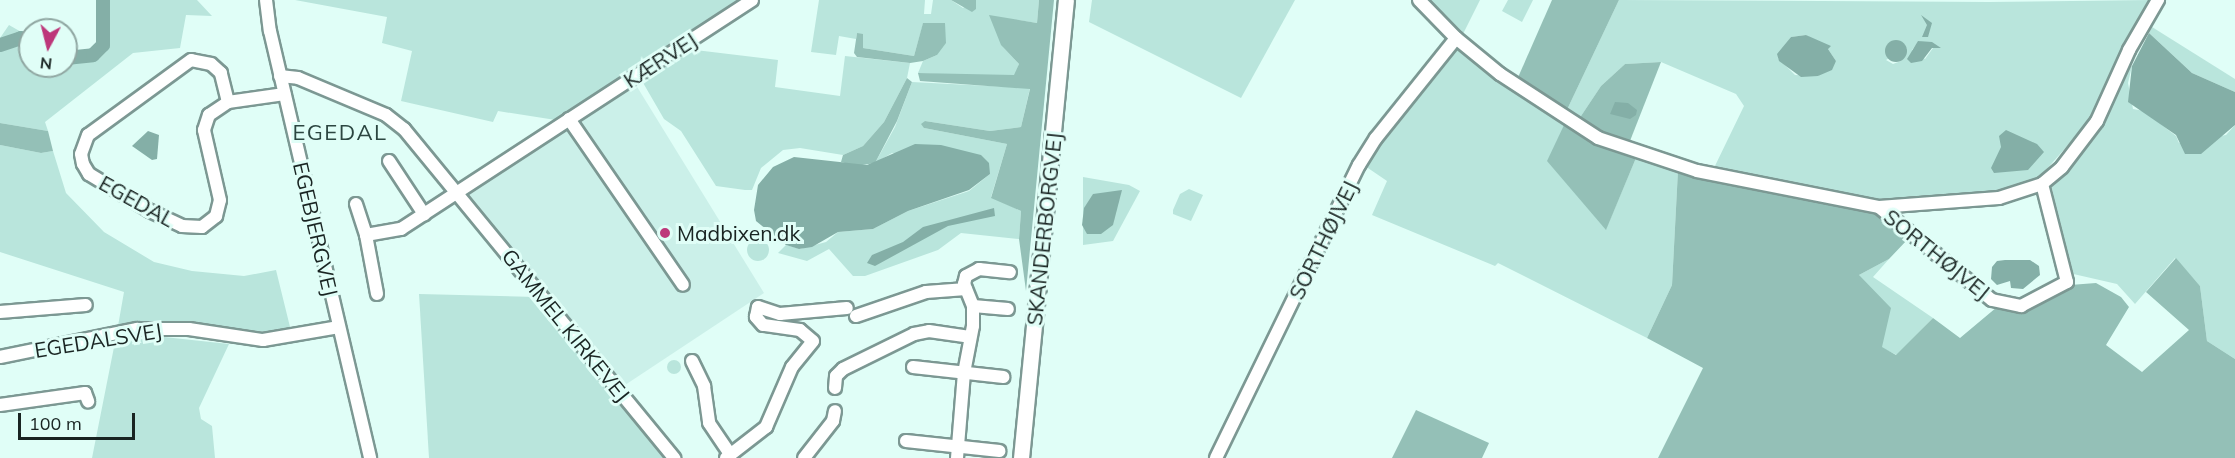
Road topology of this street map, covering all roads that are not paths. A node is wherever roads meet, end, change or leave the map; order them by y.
1 (266, 0) edge
2 (752, 0) edge
3 (1066, 0) edge
4 (1419, 0) edge
5 (2158, 0) edge
6 (1456, 38) junction
7 (280, 76) junction
8 (284, 94) junction
9 (228, 102) junction
10 (569, 119) junction
11 (389, 161) dead end
12 (2042, 184) junction
13 (456, 192) junction
14 (356, 204) dead end
15 (1879, 207) junction
16 (423, 214) junction
17 (366, 235) junction
18 (1010, 272) dead end
19 (683, 285) dead end
20 (966, 289) junction
21 (375, 294) dead end
22 (864, 299) dead end
23 (86, 305) dead end
24 (973, 306) junction
25 (1008, 309) dead end
26 (0, 312) edge
27 (857, 312) junction
28 (339, 327) junction
29 (970, 337) junction
30 (0, 357) edge
31 (693, 361) dead end
32 (913, 367) dead end
33 (964, 373) junction
34 (1003, 377) dead end
35 (835, 388) dead end
36 (88, 401) dead end
37 (0, 405) edge
38 (835, 411) dead end
39 (906, 441) dead end
40 (999, 451) dead end
41 (958, 452) edge
42 (728, 456) edge
43 (370, 458) edge
44 (674, 458) edge
45 (804, 458) edge
46 (1021, 458) edge
47 (1216, 458) edge

1 - 7 street, EGEBJERGVEJ
2 - 10 street, KÆRVEJ
3 - 46 main road, SKANDERBORGVEJ
4 - 6 street, SORTHØJVEJ
5 - 12 street, SORTHØJVEJ
6 - 15 street, SORTHØJVEJ
6 - 47 street, SORTHØJVEJ
7 - 8 street, EGEBJERGVEJ
7 - 13 street, GAMMEL KIRKEVEJ
8 - 9 street
8 - 28 street, EGEBJERGVEJ
9 - 9 street, EGEDAL
10 - 13 street, KÆRVEJ
10 - 19 street
11 - 16 street
12 - 15 street, SORTHØJVEJ
12 - 15 street, SORTHØJVEJ
13 - 16 street
13 - 44 street, GAMMEL KIRKEVEJ
14 - 17 street
16 - 17 street
17 - 21 street
18 - 20 street
20 - 24 street
20 - 27 street
22 - 27 street
23 - 26 street
24 - 25 street
24 - 29 street
27 - 42 street
28 - 30 street, EGEDALSVEJ
28 - 43 street, EGEBJERGVEJ
29 - 33 street
29 - 35 street
31 - 42 street
32 - 33 street
33 - 34 street
33 - 41 street
36 - 37 street
38 - 45 street
39 - 41 street
40 - 41 street

